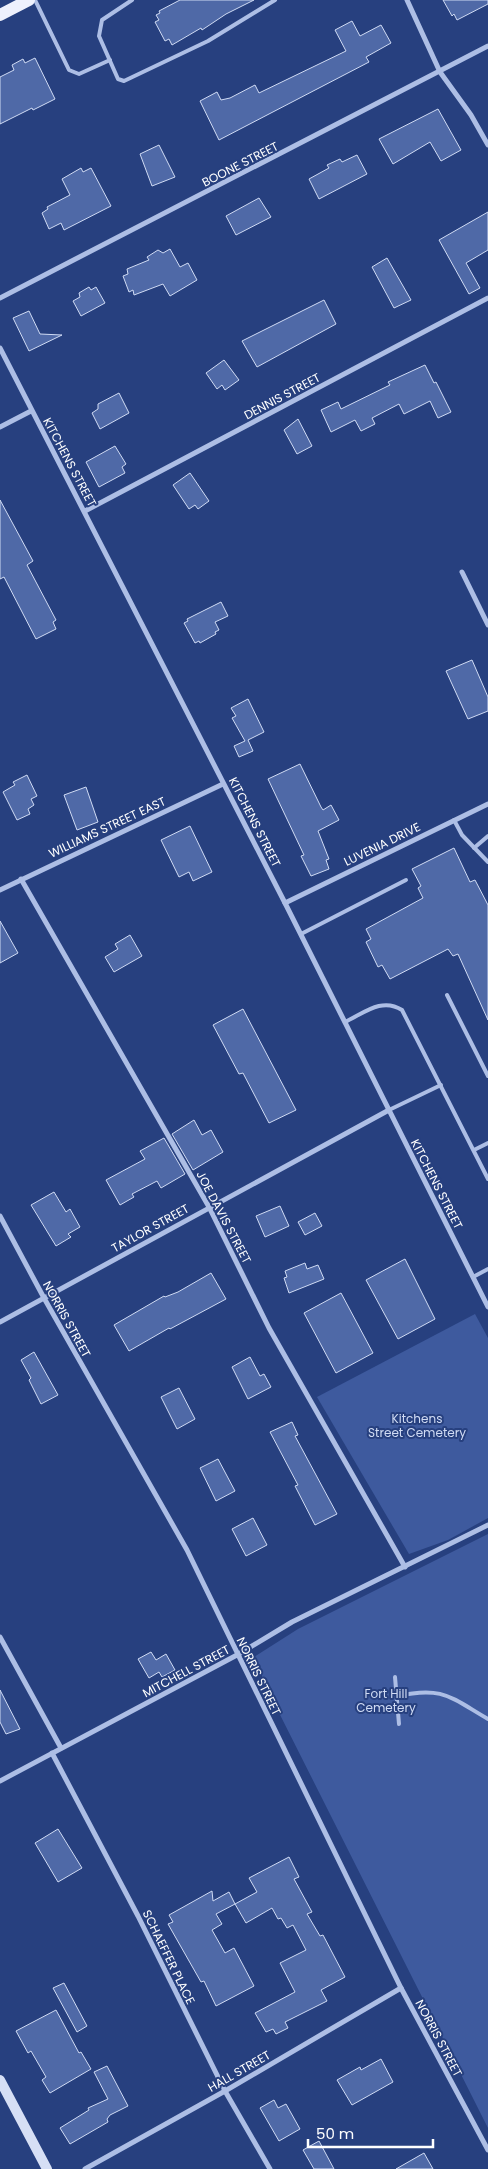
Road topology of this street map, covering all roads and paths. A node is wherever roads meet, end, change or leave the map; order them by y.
1 (29, 0) edge
2 (35, 0) edge
3 (132, 0) edge
4 (264, 0) edge
5 (275, 0) edge
6 (408, 0) edge
7 (267, 5) junction
8 (0, 15) edge
9 (488, 46) edge
10 (110, 60) junction
11 (440, 72) junction
12 (488, 145) edge
13 (0, 298) edge
14 (488, 298) edge
15 (0, 348) edge
16 (32, 411) junction
17 (0, 427) edge
18 (85, 511) junction
19 (462, 572) dead end
20 (488, 625) edge
21 (223, 784) junction
22 (488, 804) edge
23 (454, 820) junction
24 (488, 836) edge
25 (474, 848) junction
26 (488, 862) edge
27 (21, 879) junction
28 (406, 880) dead end
29 (0, 890) edge
30 (285, 903) junction
31 (301, 934) junction
32 (447, 995) dead end
33 (345, 1022) junction
34 (488, 1076) edge
35 (441, 1085) junction
36 (389, 1110) junction
37 (488, 1143) edge
38 (474, 1150) junction
39 (488, 1179) edge
40 (209, 1207) junction
41 (0, 1216) edge
42 (488, 1270) edge
43 (473, 1277) junction
44 (44, 1298) junction
45 (488, 1307) edge
46 (0, 1322) edge
47 (488, 1525) edge
48 (404, 1567) junction
49 (0, 1637) edge
50 (237, 1655) junction
51 (395, 1677) dead end
52 (397, 1696) junction
53 (488, 1719) edge
54 (399, 1724) dead end
55 (61, 1748) junction
56 (52, 1753) junction
57 (0, 1781) edge
58 (401, 1988) junction
59 (0, 2080) edge
60 (225, 2092) junction
61 (488, 2150) edge
62 (47, 2169) edge
63 (85, 2169) edge
64 (270, 2169) edge

1 - 8 main road
2 - 10 lane
3 - 10 lane
4 - 7 lane
5 - 7 lane
6 - 11 street
7 - 10 lane
9 - 11 street, BOONE STREET
11 - 12 street
11 - 13 street, BOONE STREET
14 - 18 street, DENNIS STREET
15 - 16 street, KITCHENS STREET
16 - 17 street
16 - 18 street, KITCHENS STREET
18 - 21 street, KITCHENS STREET
19 - 20 street
21 - 27 street, WILLIAMS STREET EAST
21 - 30 street, KITCHENS STREET
22 - 23 street, LUVENIA DRIVE
23 - 25 lane
23 - 30 street, LUVENIA DRIVE
24 - 25 lane
25 - 26 lane
27 - 29 street, WILLIAMS STREET EAST
27 - 40 street, JOE DAVIS STREET
28 - 31 lane
30 - 31 street, KITCHENS STREET
31 - 33 street, KITCHENS STREET
32 - 34 lane
33 - 35 lane
33 - 36 street, KITCHENS STREET
35 - 36 lane
35 - 38 lane
36 - 40 street, TAYLOR STREET
36 - 43 street, KITCHENS STREET
37 - 38 lane
38 - 39 lane
40 - 44 street, TAYLOR STREET
40 - 48 street, JOE DAVIS STREET
41 - 44 street, NORRIS STREET
42 - 43 lane
43 - 45 street, KITCHENS STREET
44 - 46 street, TAYLOR STREET
44 - 50 street, NORRIS STREET
47 - 48 street, MITCHELL STREET
48 - 50 street, MITCHELL STREET
49 - 55 street
50 - 55 street, MITCHELL STREET
50 - 58 street, NORRIS STREET
51 - 52 lane
52 - 53 lane
52 - 54 lane
55 - 56 street, MITCHELL STREET
56 - 57 street, MITCHELL STREET
56 - 60 street, SCHAEFFER PLACE
58 - 60 street, HALL STREET
58 - 61 street, NORRIS STREET
59 - 62 street
60 - 63 street, HALL STREET
60 - 64 street, SCHAEFFER PLACE

